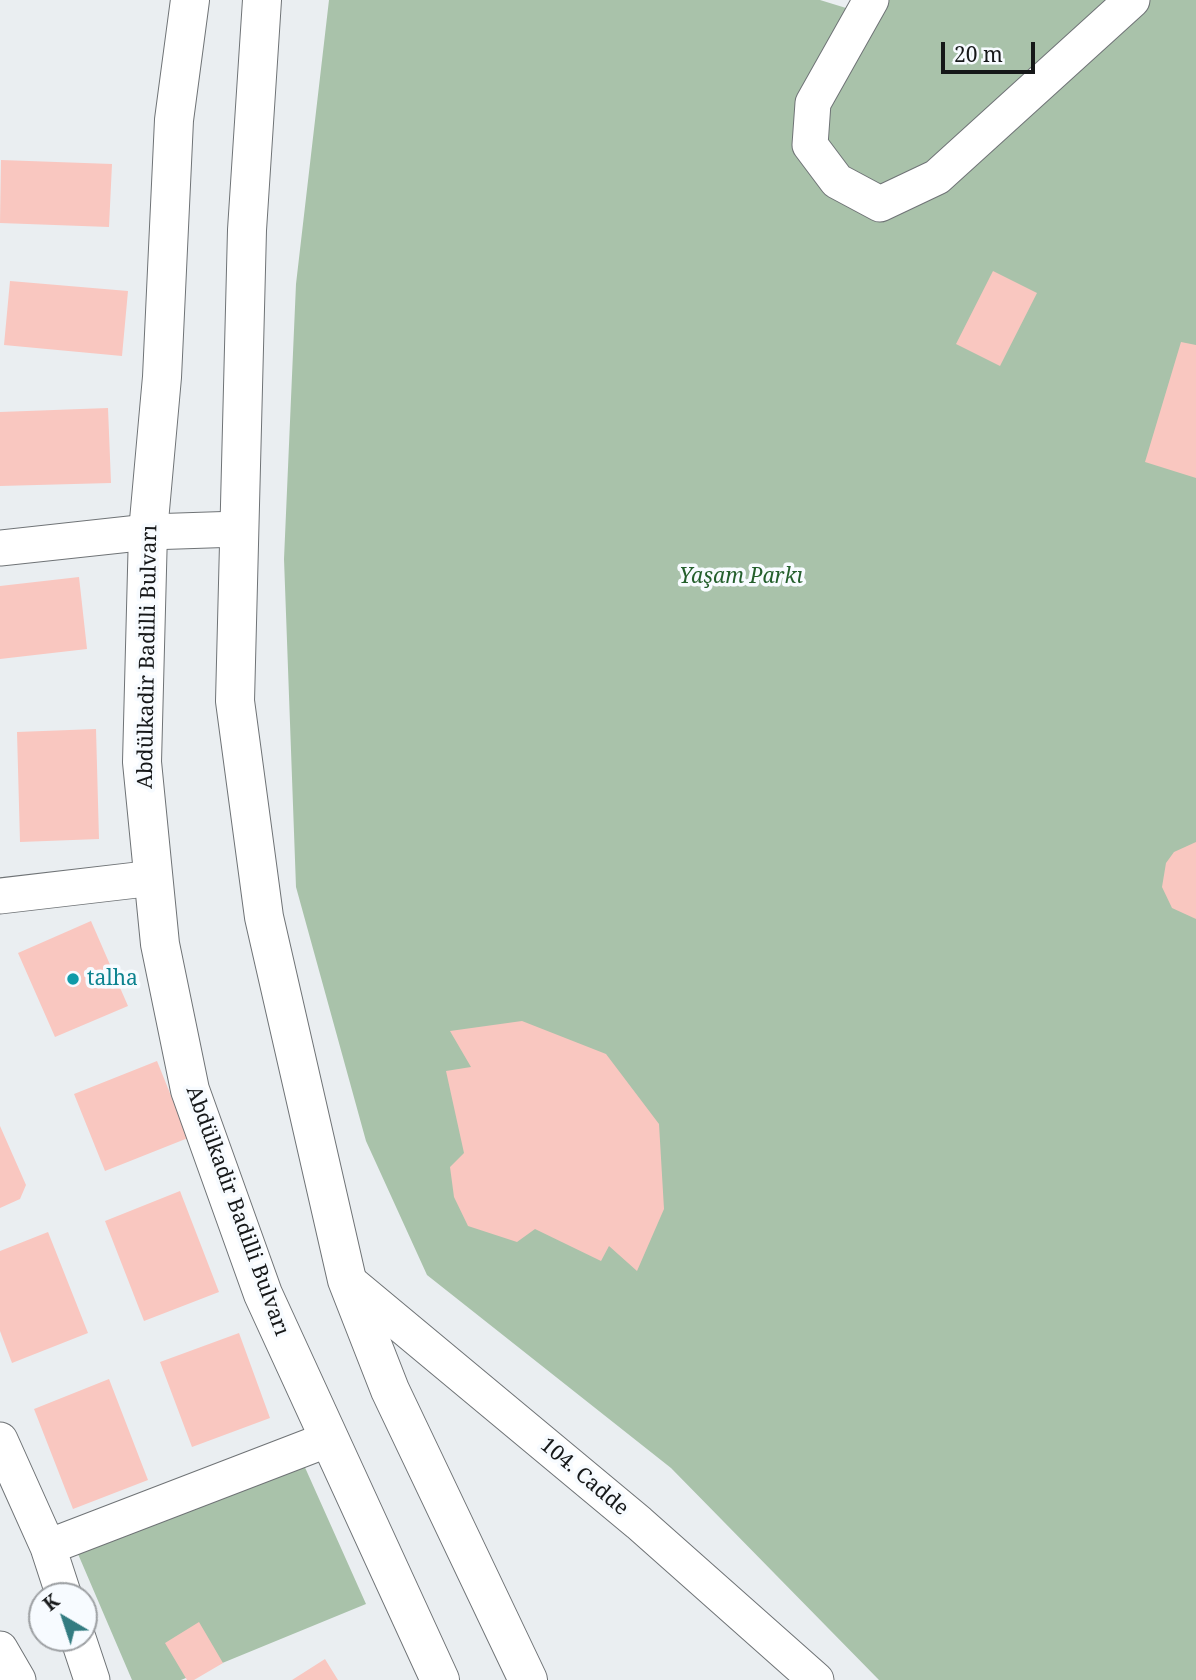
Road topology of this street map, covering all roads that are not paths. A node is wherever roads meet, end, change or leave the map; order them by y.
1 (190, 0) edge
2 (262, 0) edge
3 (871, 0) edge
4 (1132, 0) edge
5 (239, 529) junction
6 (148, 532) junction
7 (0, 548) edge
8 (153, 878) junction
9 (0, 896) edge
10 (347, 1280) junction
11 (329, 1439) junction
12 (0, 1440) edge
13 (48, 1547) junction
14 (59, 1582) edge
15 (0, 1649) edge
16 (83, 1652) edge
17 (18, 1680) edge
18 (92, 1680) edge
19 (440, 1680) edge
20 (528, 1680) edge
21 (816, 1680) edge

1 - 6 main road, Abdülkadir Badilli Bulvarı
2 - 5 main road
3 - 4 street
5 - 6 street
5 - 10 main road
6 - 7 street
6 - 8 main road, Abdülkadir Badilli Bulvarı
8 - 9 street
8 - 11 main road, Abdülkadir Badilli Bulvarı
10 - 20 main road
10 - 21 street, 104. Cadde
11 - 13 street
11 - 19 main road, Abdülkadir Badilli Bulvarı
12 - 13 street
13 - 14 street
15 - 17 street
16 - 18 street

